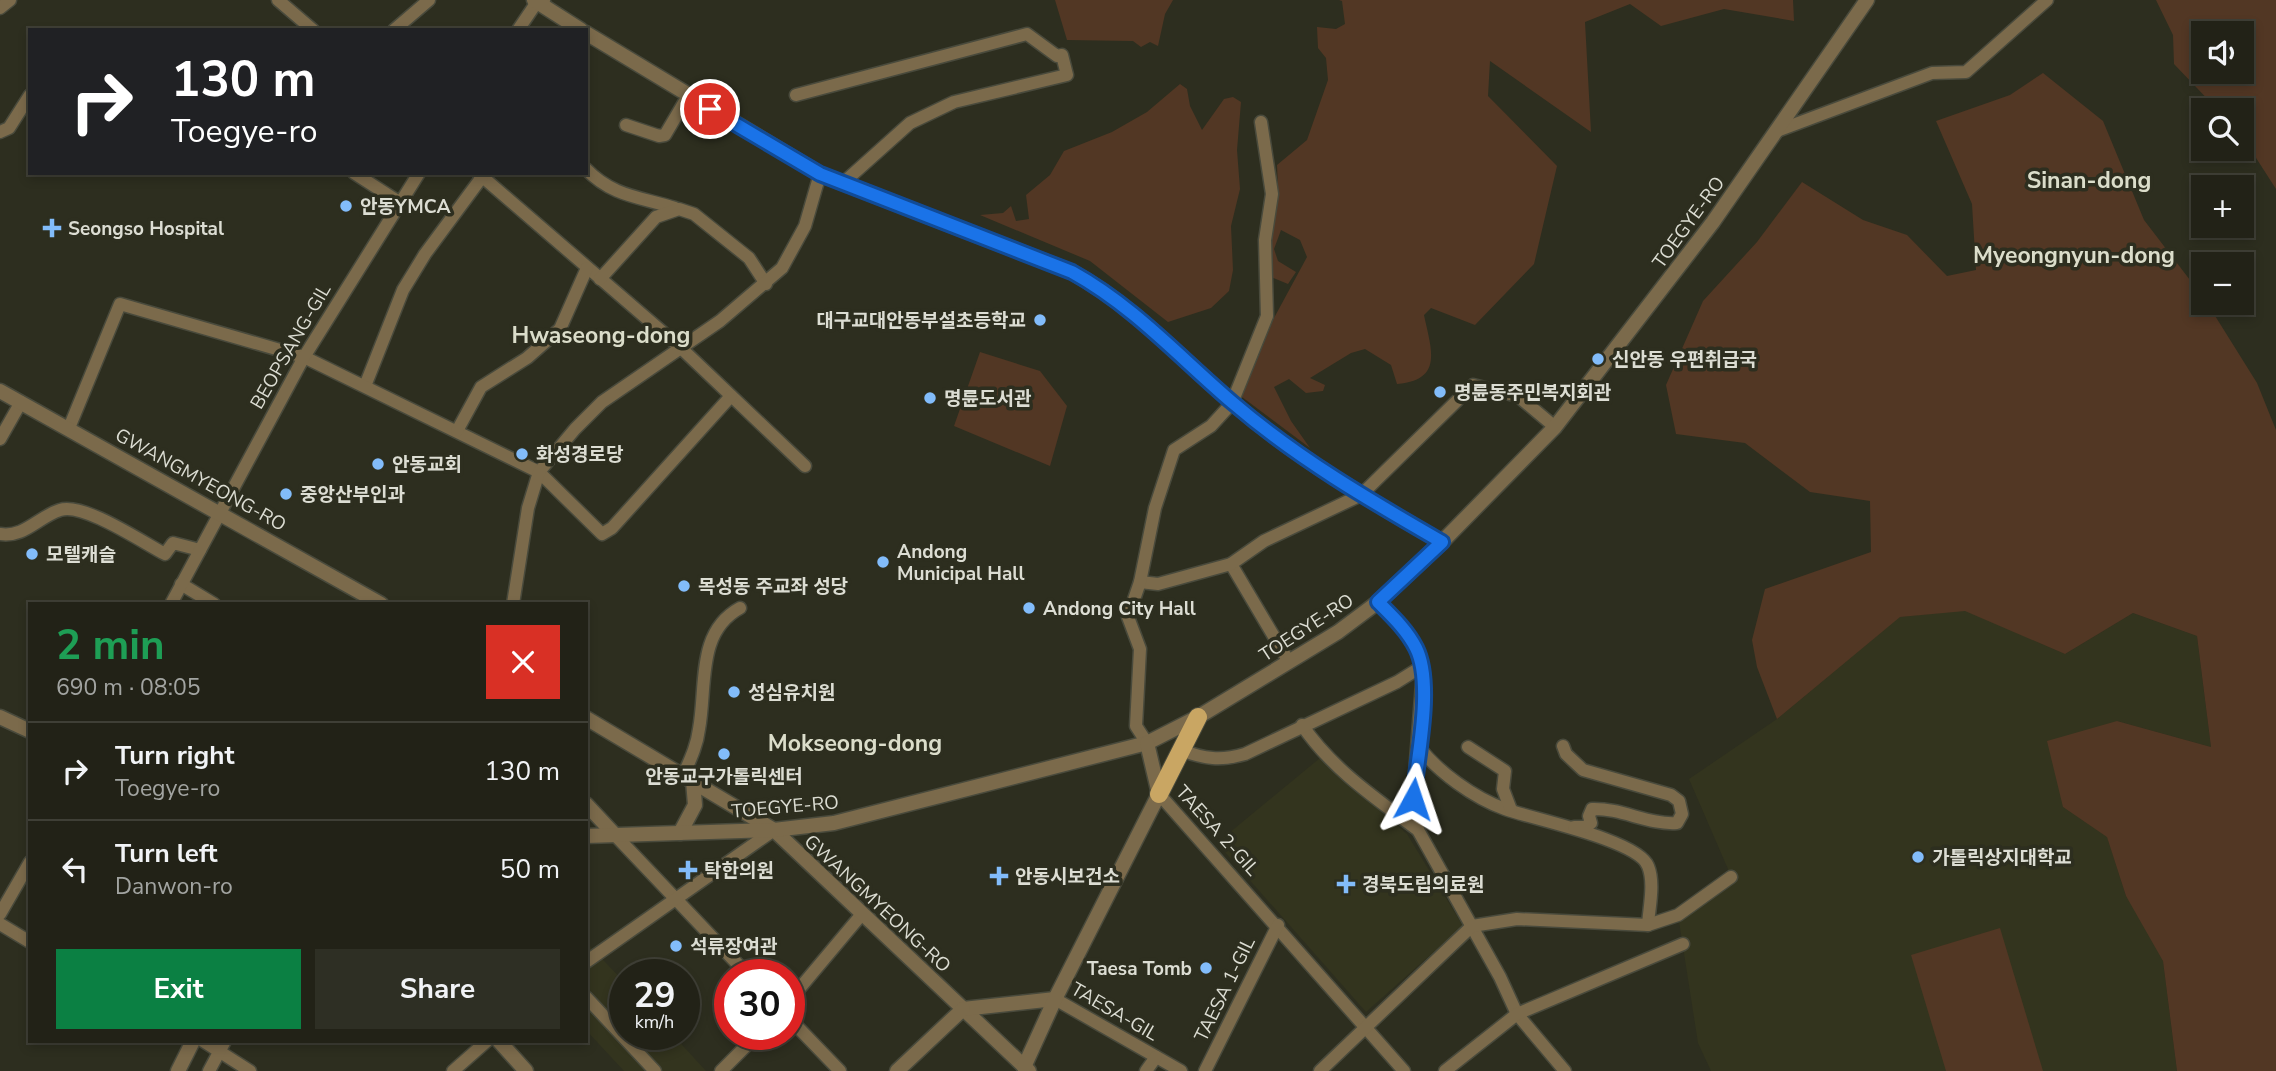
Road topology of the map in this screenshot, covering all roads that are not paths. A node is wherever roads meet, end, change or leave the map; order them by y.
1 (10, 0) edge
2 (278, 0) edge
3 (429, 0) edge
4 (2047, 0) edge
5 (539, 1) edge
6 (1863, 1) edge
7 (0, 8) edge
8 (311, 28) edge
9 (396, 28) edge
10 (519, 28) edge
11 (578, 28) edge
12 (588, 34) edge
13 (796, 95) dead end
14 (688, 96) junction
15 (28, 98) edge
16 (1261, 122) dead end
17 (626, 125) dead end
18 (1777, 131) junction
19 (0, 132) edge
20 (588, 171) edge
21 (820, 174) junction
22 (358, 175) edge
23 (418, 175) edge
24 (480, 175) edge
25 (843, 183) junction
26 (399, 202) junction
27 (679, 209) junction
28 (587, 268) junction
29 (600, 279) junction
30 (766, 284) junction
31 (681, 348) junction
32 (304, 356) junction
33 (365, 386) junction
34 (0, 391) edge
35 (731, 396) junction
36 (21, 402) junction
37 (1232, 403) junction
38 (1555, 427) junction
39 (69, 428) junction
40 (457, 431) junction
41 (0, 439) edge
42 (805, 466) dead end
43 (539, 472) junction
44 (1361, 495) junction
45 (220, 511) junction
46 (0, 534) edge
47 (1442, 542) junction
48 (200, 550) junction
49 (1231, 565) junction
50 (1140, 582) junction
51 (181, 584) junction
52 (172, 602) edge
53 (211, 602) edge
54 (378, 602) edge
55 (513, 602) edge
56 (1378, 602) junction
57 (740, 608) dead end
58 (1289, 662) junction
59 (1421, 667) junction
60 (0, 717) edge
61 (1198, 717) junction
62 (588, 719) edge
63 (1302, 725) junction
64 (28, 730) edge
65 (1147, 743) junction
66 (1418, 746) junction
67 (1563, 746) dead end
68 (1468, 747) dead end
69 (1181, 750) junction
70 (688, 778) junction
71 (1159, 794) junction
72 (588, 806) edge
73 (1511, 810) junction
74 (1573, 827) junction
75 (774, 830) junction
76 (1419, 830) junction
77 (680, 833) junction
78 (615, 835) junction
79 (588, 836) edge
80 (28, 865) edge
81 (1731, 877) dead end
82 (675, 898) junction
83 (0, 914) edge
84 (862, 914) junction
85 (0, 924) edge
86 (1278, 925) junction
87 (1648, 925) junction
88 (1472, 926) junction
89 (28, 941) edge
90 (1683, 943) dead end
91 (733, 959) edge
92 (588, 961) edge
93 (805, 982) edge
94 (1055, 999) junction
95 (588, 1000) edge
96 (963, 1009) junction
97 (1517, 1014) junction
98 (1366, 1027) junction
99 (805, 1035) edge
100 (191, 1043) edge
101 (485, 1043) edge
102 (501, 1043) edge
103 (222, 1046) edge
104 (742, 1050) edge
105 (1156, 1057) junction
106 (1025, 1070) edge
107 (178, 1071) edge
108 (209, 1071) edge
109 (250, 1071) edge
110 (453, 1071) edge
111 (526, 1071) edge
112 (655, 1071) edge
113 (721, 1071) edge
114 (840, 1071) edge
115 (897, 1071) edge
116 (1146, 1071) edge
117 (1181, 1071) edge
118 (1205, 1071) edge
119 (1320, 1071) edge
120 (1404, 1071) edge
121 (1445, 1071) edge
122 (1565, 1071) edge

1 - 7 street
2 - 8 street
3 - 9 street
4 - 18 street
5 - 10 street
5 - 11 street
6 - 18 street, TOEGYE-RO
12 - 14 street
13 - 25 street
14 - 17 street
14 - 21 street
15 - 19 street
16 - 37 street
18 - 38 street, TOEGYE-RO
20 - 27 street
21 - 25 street
21 - 30 street
22 - 26 street
23 - 26 street, BEOPSANG-GIL
24 - 28 street
24 - 33 street
25 - 37 street
26 - 32 street, BEOPSANG-GIL
27 - 29 street
27 - 30 street
28 - 29 street
28 - 40 street
29 - 31 street
30 - 31 street
31 - 35 street
31 - 43 street
32 - 33 street
32 - 39 street
32 - 45 street, BEOPSANG-GIL
33 - 40 street
34 - 36 street, GWANGMYEONG-RO
35 - 42 street
35 - 43 street
36 - 39 street, GWANGMYEONG-RO
36 - 41 street
37 - 44 street
37 - 50 street
38 - 44 street
38 - 47 street, TOEGYE-RO
39 - 45 street, GWANGMYEONG-RO
40 - 43 street
43 - 55 street
44 - 47 street
44 - 49 street
45 - 48 street, BEOPSANG-GIL
45 - 54 street, GWANGMYEONG-RO
46 - 48 street
47 - 56 street, TOEGYE-RO
48 - 51 street, BEOPSANG-GIL
49 - 50 street
49 - 58 street
50 - 65 street
51 - 52 street, BEOPSANG-GIL
51 - 53 street
56 - 58 street, TOEGYE-RO
56 - 59 street
57 - 70 street
58 - 61 street, TOEGYE-RO
59 - 63 street
59 - 66 street
60 - 64 street
61 - 65 street, TOEGYE-RO
61 - 69 main road
62 - 70 street, GWANGMYEONG-RO
63 - 69 street
63 - 76 street
65 - 71 street
65 - 75 street, TOEGYE-RO
66 - 73 street
66 - 76 street
67 - 74 street
68 - 73 street
69 - 71 main road
70 - 75 street, GWANGMYEONG-RO
70 - 77 street
71 - 86 street, TAESA 2-GIL
71 - 94 street, TAESA 2-GIL
72 - 78 street
73 - 74 street
74 - 87 street
75 - 77 street, TOEGYE-RO
75 - 82 street
75 - 84 street, GWANGMYEONG-RO
76 - 88 street
77 - 78 street, TOEGYE-RO
78 - 79 street, TOEGYE-RO
78 - 82 street
80 - 83 street
81 - 87 street
82 - 91 street
82 - 92 street
84 - 93 street
84 - 96 street, GWANGMYEONG-RO
85 - 89 street
86 - 98 street, TAESA 2-GIL
86 - 118 street, TAESA 1-GIL
87 - 88 street
88 - 97 street
88 - 98 street
90 - 97 street
94 - 96 street
94 - 105 street, TAESA-GIL
94 - 106 street, TAESA 2-GIL
95 - 112 street
96 - 106 street, GWANGMYEONG-RO
96 - 115 street
97 - 121 street
97 - 122 street
98 - 119 street
98 - 120 street, TAESA 2-GIL
99 - 114 street
100 - 107 street
101 - 110 street
102 - 111 street
103 - 108 street
103 - 109 street
104 - 113 street
105 - 116 street, TAESA-GIL
105 - 117 street, TAESA-GIL

